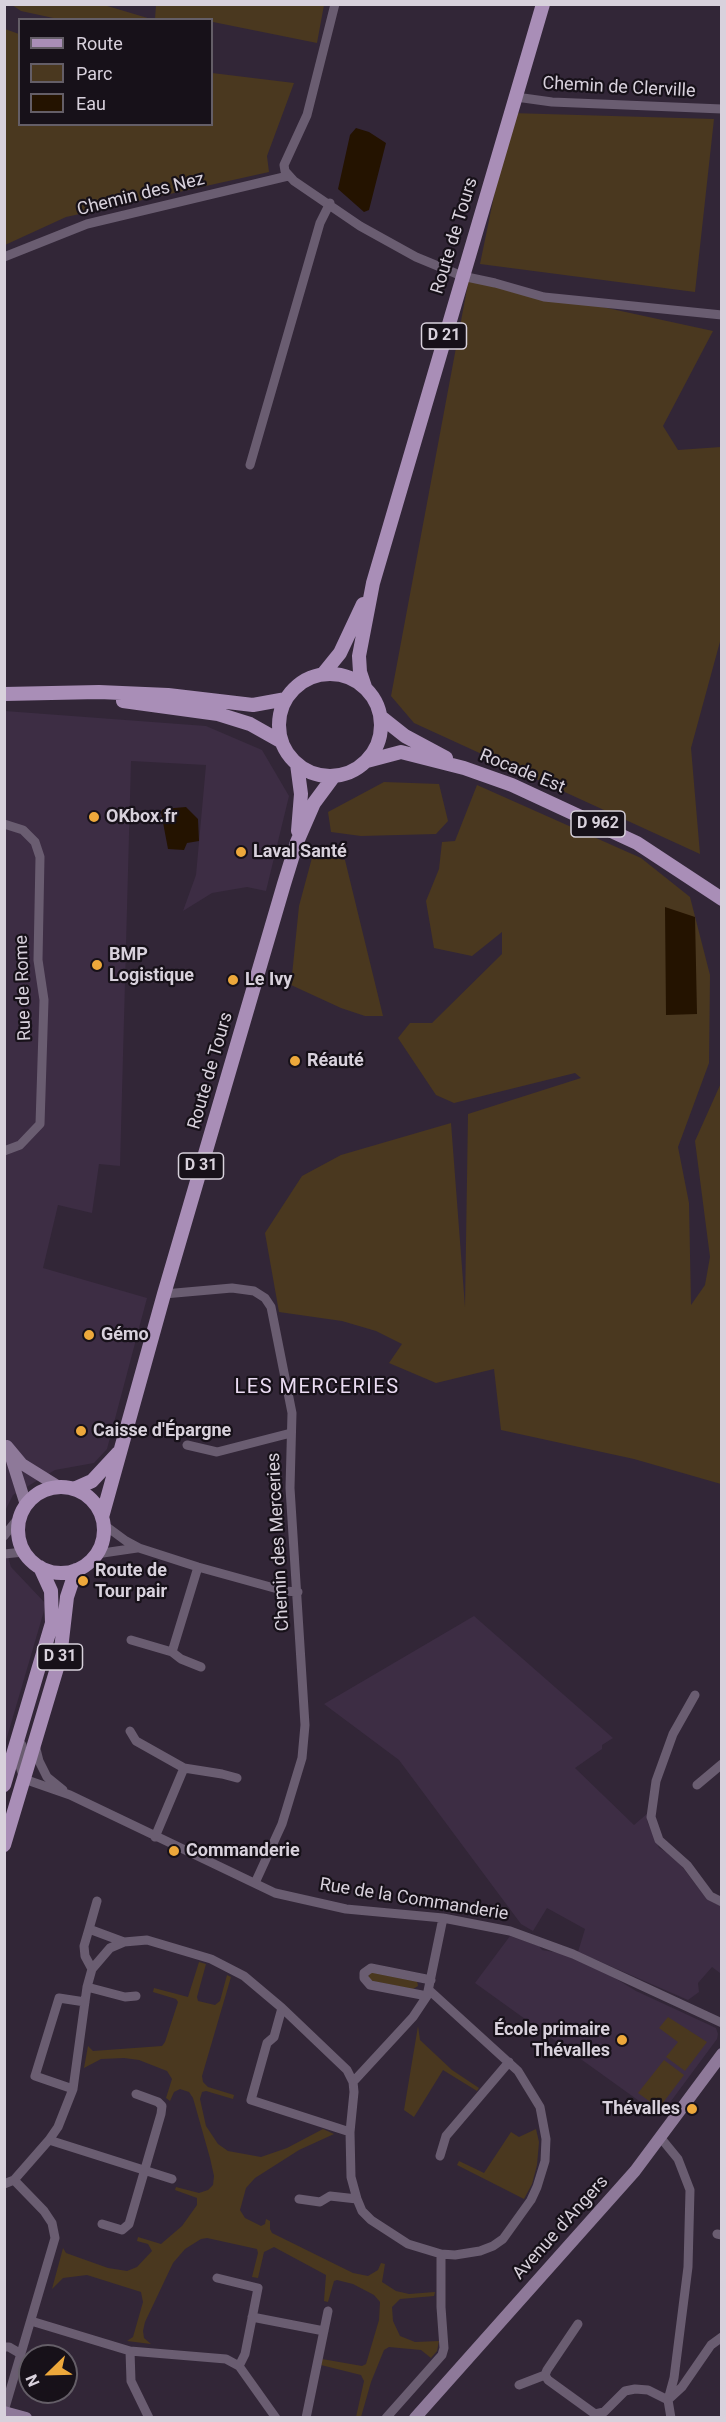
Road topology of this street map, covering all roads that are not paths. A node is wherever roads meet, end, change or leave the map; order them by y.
1 (335, 4) edge
2 (543, 4) edge
3 (516, 97) junction
4 (722, 110) edge
5 (288, 176) junction
6 (330, 204) junction
7 (4, 257) edge
8 (462, 276) junction
9 (722, 315) edge
10 (250, 465) dead end
11 (373, 583) junction
12 (323, 674) junction
13 (365, 687) junction
14 (76, 693) junction
15 (4, 694) edge
16 (286, 699) junction
17 (381, 717) junction
18 (282, 742) junction
19 (367, 760) junction
20 (297, 764) junction
21 (464, 768) junction
22 (334, 776) junction
23 (4, 824) edge
24 (297, 842) junction
25 (722, 899) edge
26 (4, 1151) edge
27 (164, 1294) junction
28 (291, 1433) junction
29 (6, 1444) edge
30 (187, 1445) dead end
31 (121, 1450) junction
32 (59, 1487) junction
33 (74, 1489) junction
34 (23, 1510) junction
35 (102, 1521) junction
36 (4, 1536) edge
37 (140, 1548) junction
38 (24, 1552) junction
39 (4, 1554) edge
40 (96, 1554) junction
41 (40, 1567) junction
42 (198, 1567) junction
43 (76, 1570) junction
44 (298, 1592) junction
45 (131, 1640) dead end
46 (172, 1652) junction
47 (201, 1667) dead end
48 (40, 1672) junction
49 (695, 1695) dead end
50 (130, 1731) dead end
51 (34, 1744) junction
52 (722, 1764) edge
53 (184, 1768) junction
54 (237, 1778) dead end
55 (24, 1779) junction
56 (4, 1785) edge
57 (697, 1785) dead end
58 (70, 1795) junction
59 (155, 1836) junction
60 (4, 1845) edge
61 (255, 1883) junction
62 (98, 1901) dead end
63 (722, 1902) edge
64 (443, 1918) junction
65 (89, 1929) junction
66 (124, 1942) junction
67 (92, 1969) junction
68 (431, 1980) junction
69 (87, 1987) junction
70 (428, 1993) junction
71 (136, 1996) dead end
72 (85, 2002) junction
73 (282, 2008) junction
74 (722, 2023) edge
75 (722, 2054) edge
76 (509, 2062) junction
77 (353, 2082) junction
78 (73, 2089) junction
79 (136, 2094) dead end
80 (351, 2132) junction
81 (660, 2137) junction
82 (49, 2140) junction
83 (440, 2156) dead end
84 (145, 2169) junction
85 (172, 2179) dead end
86 (9, 2182) edge
87 (299, 2199) dead end
88 (357, 2199) junction
89 (102, 2224) dead end
90 (441, 2254) junction
91 (218, 2278) dead end
92 (328, 2311) dead end
93 (252, 2317) junction
94 (31, 2321) junction
95 (578, 2324) dead end
96 (324, 2331) junction
97 (722, 2337) edge
98 (24, 2344) edge
99 (4, 2347) edge
100 (130, 2351) junction
101 (18, 2352) edge
102 (18, 2364) edge
103 (239, 2366) junction
104 (545, 2375) junction
105 (519, 2385) dead end
106 (668, 2400) junction
107 (4, 2412) edge
108 (26, 2418) edge
109 (149, 2418) edge
110 (276, 2418) edge
111 (306, 2418) edge
112 (386, 2418) edge
113 (416, 2418) edge
114 (671, 2418) edge

1 - 5 street
2 - 3 main road, Route de Tours / D 21
3 - 4 street, Chemin de Clerville
3 - 8 main road, Route de Tours / D 21
5 - 6 street
5 - 7 street, Chemin des Nez
6 - 8 street
6 - 10 street
8 - 9 street
8 - 11 main road, Route de Tours / D 21
11 - 12 main road, Route de Tours / D 21
11 - 13 main road, Route de Tours / D 21
12 - 13 main road
12 - 16 main road
13 - 17 main road
14 - 15 main road
14 - 16 main road
14 - 18 main road
16 - 18 main road
17 - 19 main road
17 - 21 main road, Rocade Est / D 962
18 - 20 main road
19 - 21 main road, Rocade Est / D 962
19 - 22 main road
20 - 22 main road
20 - 24 main road, Route de Tours / D 31
21 - 25 main road, Rocade Est / D 962
22 - 24 main road, Route de Tours / D 31
23 - 26 street, Rue de Rome
24 - 27 main road, Route de Tours / D 31
27 - 28 street, Chemin des Merceries
27 - 31 main road, Route de Tours / D 31
28 - 30 street
28 - 44 street, Chemin des Merceries
29 - 32 street
29 - 34 street
31 - 33 main road, Route de Tours / D 31
31 - 35 main road, Route de Tours / D 31
32 - 33 main road
32 - 34 main road
33 - 35 main road
34 - 36 street
34 - 38 main road
35 - 37 street
35 - 40 main road
37 - 40 street
37 - 42 street
38 - 39 street
38 - 41 main road
40 - 43 main road
41 - 43 main road
41 - 48 main road
42 - 44 street
42 - 46 street
43 - 51 main road, D 31
44 - 61 street, Chemin des Merceries
45 - 46 street
46 - 47 street
48 - 55 street
48 - 56 main road
49 - 63 street
50 - 53 street
51 - 55 main road, D 31
51 - 58 street, Rue de la Commanderie
52 - 57 street
53 - 54 street
53 - 59 street
55 - 58 street, Rue de la Commanderie
55 - 60 main road, D 31
58 - 59 street, Rue de la Commanderie
59 - 61 street, Rue de la Commanderie
61 - 64 street, Rue de la Commanderie
62 - 65 street
64 - 68 street
64 - 74 street, Rue de la Commanderie
65 - 66 street
65 - 67 street
66 - 67 street
66 - 73 street
67 - 69 street
68 - 70 street
68 - 70 street
69 - 71 street
69 - 72 street
70 - 76 street
70 - 77 street
72 - 78 street
72 - 78 street
73 - 77 street
73 - 80 street
75 - 81 street, Avenue d'Angers
76 - 83 street
76 - 90 street
77 - 80 street
78 - 82 street
79 - 84 street
80 - 88 street
81 - 106 street
81 - 113 street, Avenue d'Angers
82 - 84 street
82 - 86 street
84 - 85 street
84 - 89 street
86 - 94 street
87 - 88 street
88 - 90 street
90 - 112 street
91 - 93 street
92 - 96 street
93 - 96 street
93 - 103 street
94 - 98 street
94 - 100 street
95 - 104 street
96 - 111 street
97 - 106 street
99 - 101 street
100 - 103 street
100 - 109 street
102 - 107 street
103 - 110 street
104 - 105 street
104 - 106 street
106 - 114 street
107 - 108 street

